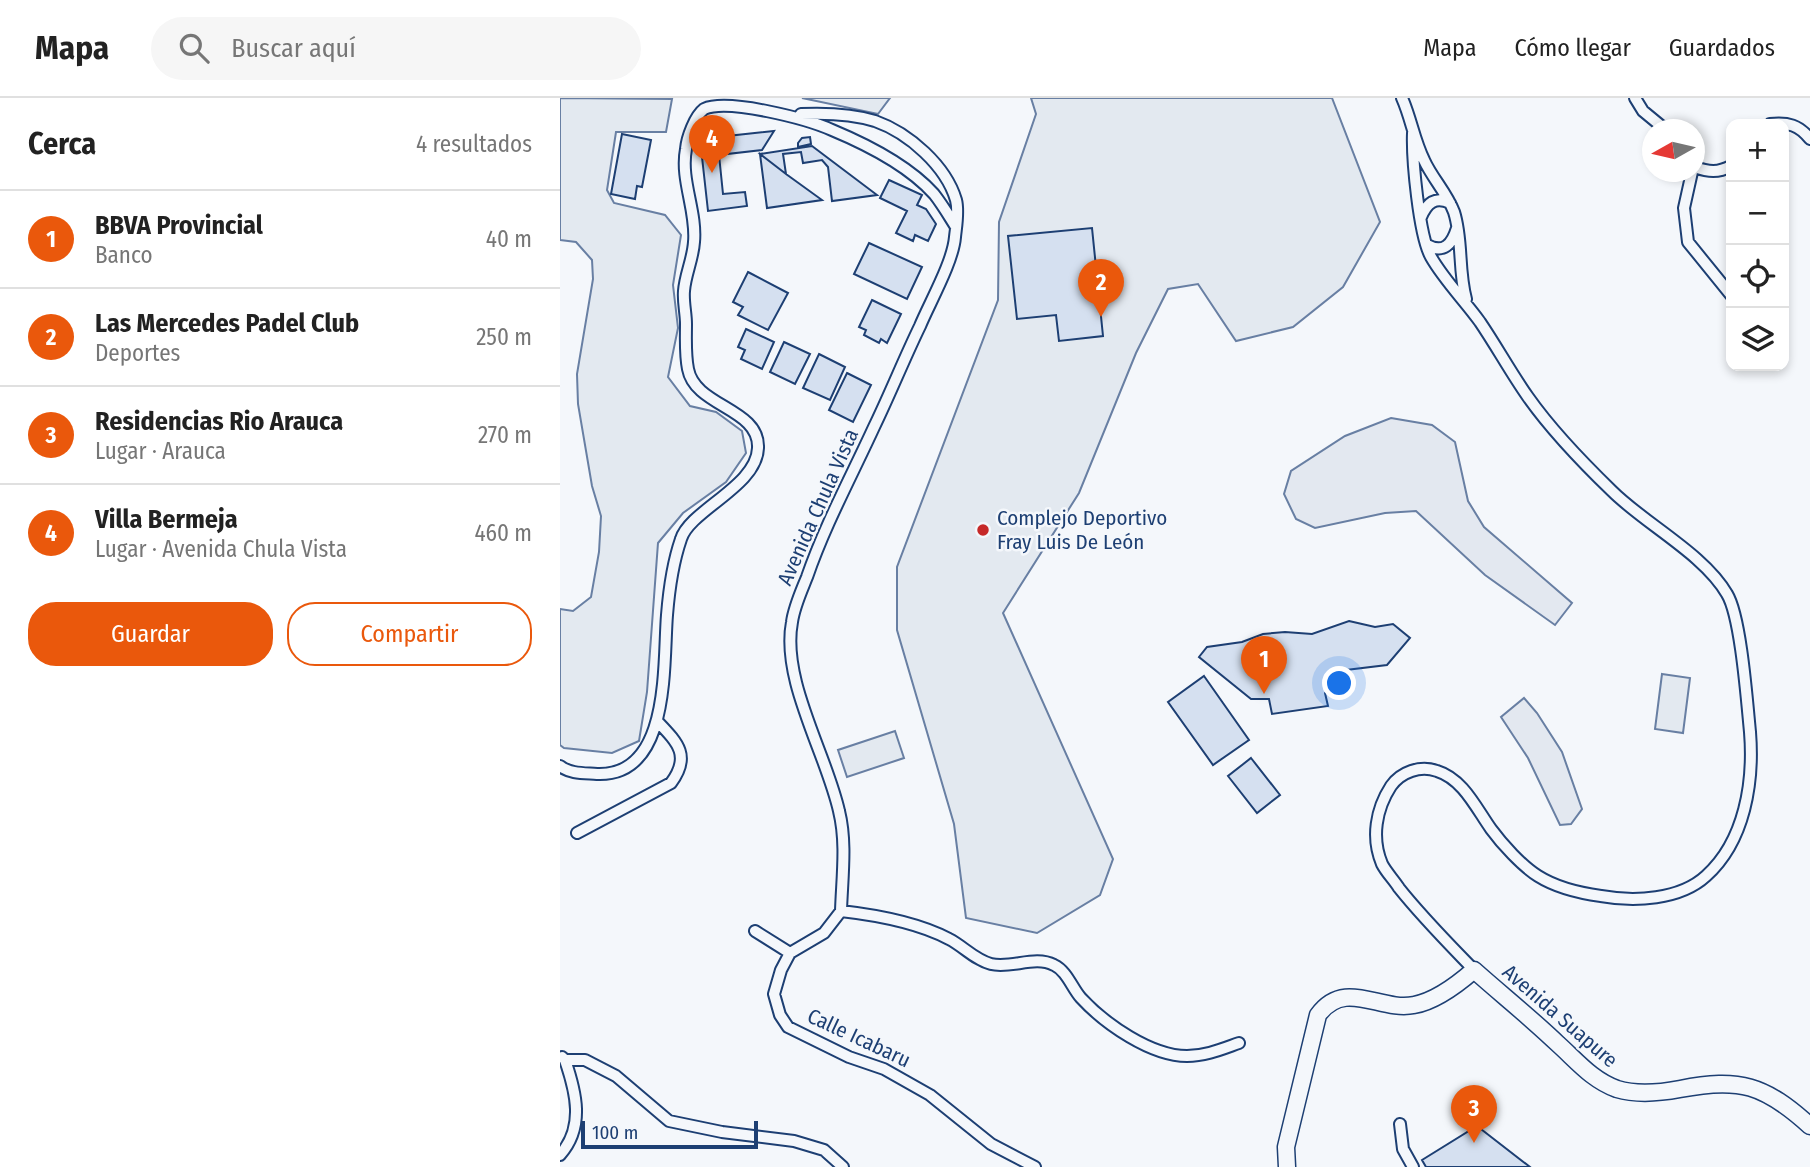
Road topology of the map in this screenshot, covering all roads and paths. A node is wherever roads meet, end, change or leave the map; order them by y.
1 (1402, 98) edge
2 (1635, 98) edge
3 (792, 115) junction
4 (1653, 119) edge
5 (1789, 124) edge
6 (1413, 133) junction
7 (1810, 139) edge
8 (1726, 169) edge
9 (1705, 171) edge
10 (1690, 182) edge
11 (1450, 202) junction
12 (1421, 216) junction
13 (1457, 226) junction
14 (956, 227) junction
15 (1427, 245) junction
16 (1726, 289) edge
17 (1468, 306) junction
18 (658, 722) junction
19 (560, 766) edge
20 (577, 833) dead end
21 (841, 911) junction
22 (755, 931) dead end
23 (790, 953) junction
24 (1474, 970) junction
25 (1239, 1043) dead end
26 (563, 1058) edge
27 (1400, 1124) dead end
28 (1810, 1126) edge
29 (560, 1155) edge
30 (843, 1167) edge
31 (1035, 1167) edge
32 (1287, 1167) edge
33 (1413, 1167) edge

1 - 6 street
2 - 4 street
3 - 14 street, Avenida Chula Vista
3 - 14 street, Avenida Chula Vista
3 - 18 street, Avenida Chula Vista
5 - 7 street
6 - 11 street
6 - 12 street
8 - 9 street
10 - 16 street
11 - 12 street
11 - 13 street
12 - 15 street
13 - 15 street
13 - 17 street
14 - 21 street, Avenida Chula Vista
15 - 17 street
17 - 24 street
18 - 19 street, Avenida Chula Vista
18 - 20 street
21 - 23 street
21 - 25 street
22 - 23 street
23 - 31 street, Calle Icabaru
24 - 28 street, Avenida Suapure
24 - 32 street, Avenida Suapure
26 - 29 street
26 - 30 street
27 - 33 street

